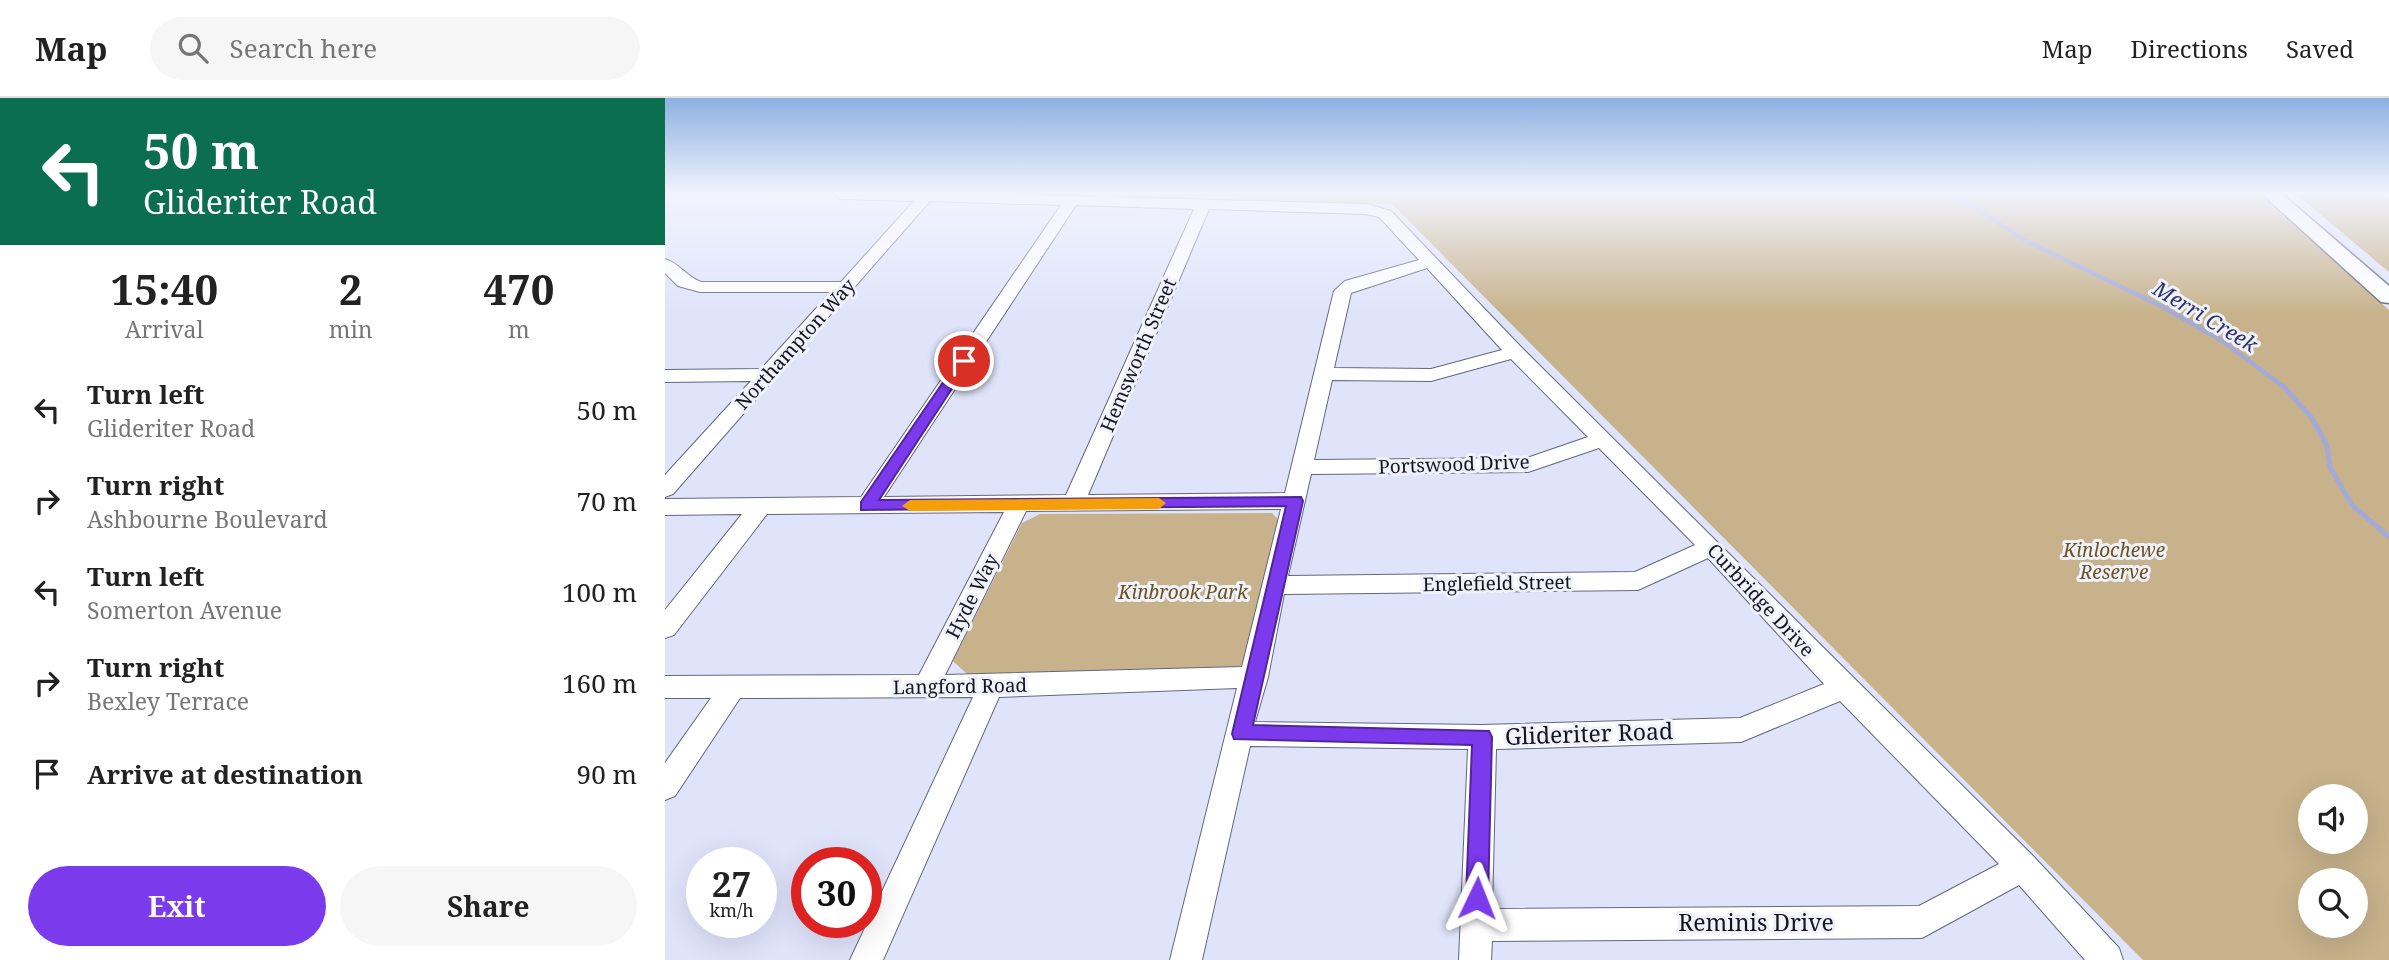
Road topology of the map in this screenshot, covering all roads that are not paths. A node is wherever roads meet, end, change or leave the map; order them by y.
1 (893, 234) edge
2 (1049, 234) edge
3 (1190, 234) edge
4 (1405, 234) edge
5 (2317, 234) edge
6 (1429, 262) junction
7 (665, 264) edge
8 (846, 287) junction
9 (2389, 297) edge
10 (1515, 352) junction
11 (1322, 374) junction
12 (767, 375) junction
13 (665, 376) edge
14 (1603, 439) junction
15 (1302, 467) junction
16 (665, 489) edge
17 (1295, 501) junction
18 (1073, 505) junction
19 (867, 506) junction
20 (1018, 506) junction
21 (665, 507) edge
22 (760, 507) junction
23 (1711, 547) junction
24 (1276, 585) junction
25 (665, 628) edge
26 (1255, 677) junction
27 (991, 686) junction
28 (665, 687) edge
29 (733, 687) junction
30 (926, 687) junction
31 (1844, 688) junction
32 (1241, 734) junction
33 (1482, 737) junction
34 (665, 787) edge
35 (2023, 867) junction
36 (1476, 925) junction
37 (866, 960) edge
38 (1186, 960) edge
39 (1475, 960) edge
40 (2107, 960) edge

1 - 8 street, Northampton Way
2 - 19 street
3 - 18 street, Hemsworth Street
4 - 6 street, Curbridge Drive
5 - 9 main road
6 - 10 street, Curbridge Drive
6 - 11 street
7 - 8 street
8 - 12 street, Northampton Way
10 - 11 street
10 - 14 street, Curbridge Drive
11 - 15 street
12 - 13 street
12 - 16 street, Northampton Way
14 - 15 street, Portswood Drive
14 - 23 street, Curbridge Drive
15 - 17 street
17 - 18 street
17 - 24 street
18 - 20 street
19 - 20 street
19 - 22 street
20 - 30 street, Hyde Way
21 - 22 street
22 - 25 street
23 - 24 street, Englefield Street
23 - 31 street, Curbridge Drive
24 - 26 street
26 - 27 street, Langford Road
26 - 32 street
27 - 30 street, Langford Road
27 - 37 street
28 - 29 street, Langford Road
29 - 30 street, Langford Road
29 - 34 street
31 - 33 street, Glideriter Road
31 - 35 street, Curbridge Drive
32 - 33 street, Glideriter Road
32 - 38 street
33 - 36 street
35 - 36 street, Reminis Drive
35 - 40 street, Curbridge Drive
36 - 39 street

